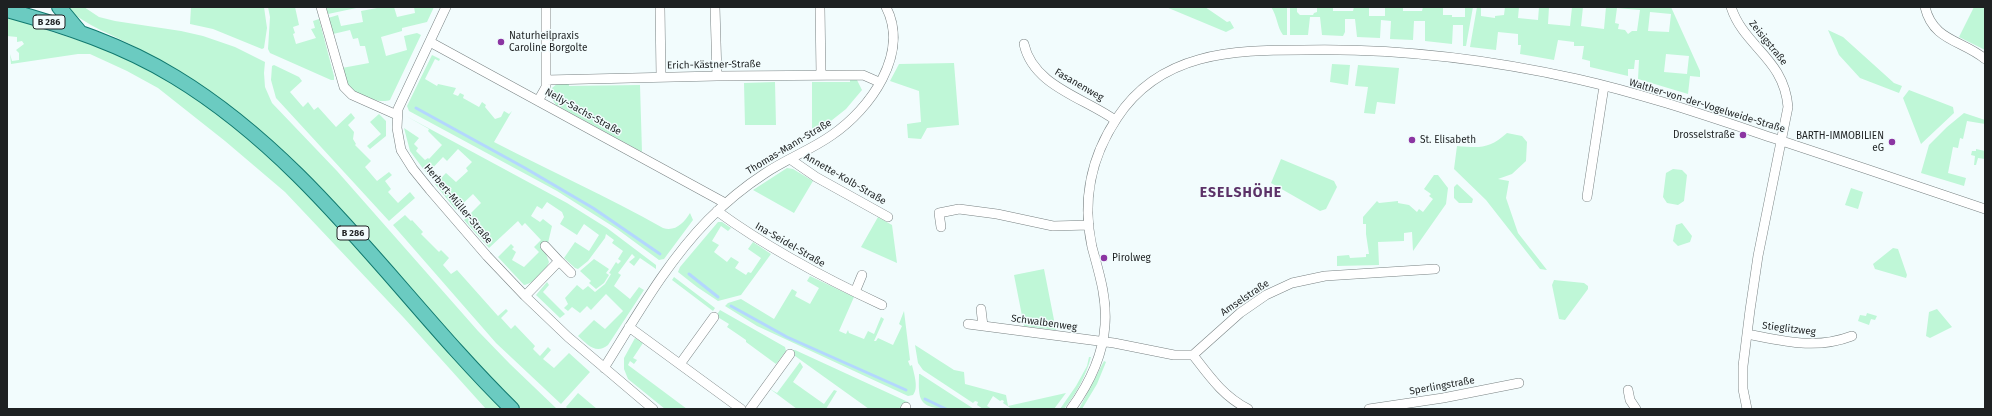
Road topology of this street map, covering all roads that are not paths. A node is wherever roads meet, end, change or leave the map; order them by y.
1 (59, 7) edge
2 (321, 7) edge
3 (446, 7) edge
4 (546, 7) edge
5 (660, 7) edge
6 (715, 7) edge
7 (820, 7) edge
8 (886, 7) edge
9 (1731, 7) edge
10 (1925, 7) edge
11 (16, 10) edge
12 (40, 13) edge
13 (80, 31) junction
14 (430, 42) junction
15 (1024, 44) dead end
16 (1985, 58) edge
17 (821, 75) junction
18 (717, 76) junction
19 (661, 77) junction
20 (546, 80) junction
21 (879, 82) junction
22 (1604, 86) junction
23 (538, 101) junction
24 (397, 115) junction
25 (1115, 120) junction
26 (1781, 141) junction
27 (790, 158) junction
28 (1587, 197) dead end
29 (725, 203) junction
30 (1985, 209) edge
31 (717, 211) junction
32 (888, 217) dead end
33 (1089, 225) junction
34 (941, 227) dead end
35 (545, 246) dead end
36 (559, 261) junction
37 (1435, 269) dead end
38 (571, 272) dead end
39 (862, 275) dead end
40 (855, 292) junction
41 (526, 296) junction
42 (882, 305) dead end
43 (981, 309) dead end
44 (714, 317) dead end
45 (968, 324) dead end
46 (983, 326) junction
47 (629, 327) junction
48 (1747, 334) junction
49 (1852, 336) dead end
50 (1103, 342) junction
51 (790, 354) dead end
52 (1193, 355) junction
53 (680, 364) junction
54 (604, 368) junction
55 (1518, 383) dead end
56 (1628, 390) dead end
57 (512, 409) edge
58 (653, 409) edge
59 (741, 409) edge
60 (750, 409) edge
61 (1071, 409) edge
62 (1248, 409) edge
63 (1369, 409) edge
64 (1636, 409) edge
65 (1747, 409) edge

1 - 13 main road
2 - 24 street
3 - 14 street
4 - 20 street
5 - 19 street
6 - 18 street
7 - 17 street
8 - 21 street, Thomas-Mann-Straße
9 - 26 street, Zeisigstraße
10 - 16 street
11 - 12 main road, B 286
12 - 13 main road, B 286
13 - 57 main road, B 286
14 - 23 street, Nelly-Sachs-Straße
14 - 24 street
15 - 25 street, Fasanenweg
17 - 18 street, Erich-Kästner-Straße
17 - 21 street, Erich-Kästner-Straße
18 - 19 street, Erich-Kästner-Straße
19 - 20 street, Erich-Kästner-Straße
20 - 23 street
21 - 27 street, Thomas-Mann-Straße
22 - 25 street, Walther-von-der-Vogelweide-Straße
22 - 26 street, Walther-von-der-Vogelweide-Straße
22 - 28 street
23 - 29 street, Nelly-Sachs-Straße
24 - 41 street, Herbert-Müller-Straße
25 - 33 street, Walther-von-der-Vogelweide-Straße
26 - 30 street, Walther-von-der-Vogelweide-Straße
26 - 48 street
27 - 29 street, Thomas-Mann-Straße
27 - 32 street, Annette-Kolb-Straße
29 - 31 street, Thomas-Mann-Straße
31 - 40 street, Ina-Seidel-Straße
31 - 47 street, Thomas-Mann-Straße
33 - 34 street
33 - 50 street, Walther-von-der-Vogelweide-Straße
35 - 36 street
36 - 38 street
36 - 41 street
37 - 52 street, Amselstraße
39 - 40 street
40 - 42 street, Ina-Seidel-Straße
41 - 54 street, Herbert-Müller-Straße
43 - 46 street
44 - 53 street
45 - 46 street, Schwalbenweg
46 - 50 street, Schwalbenweg
47 - 53 street
47 - 54 street, Thomas-Mann-Straße
48 - 49 street, Stieglitzweg
48 - 65 street
50 - 52 street
50 - 61 street, Walther-von-der-Vogelweide-Straße
51 - 60 street
52 - 62 street
53 - 59 street
54 - 58 street, Herbert-Müller-Straße
55 - 63 street, Sperlingstraße
56 - 64 street

